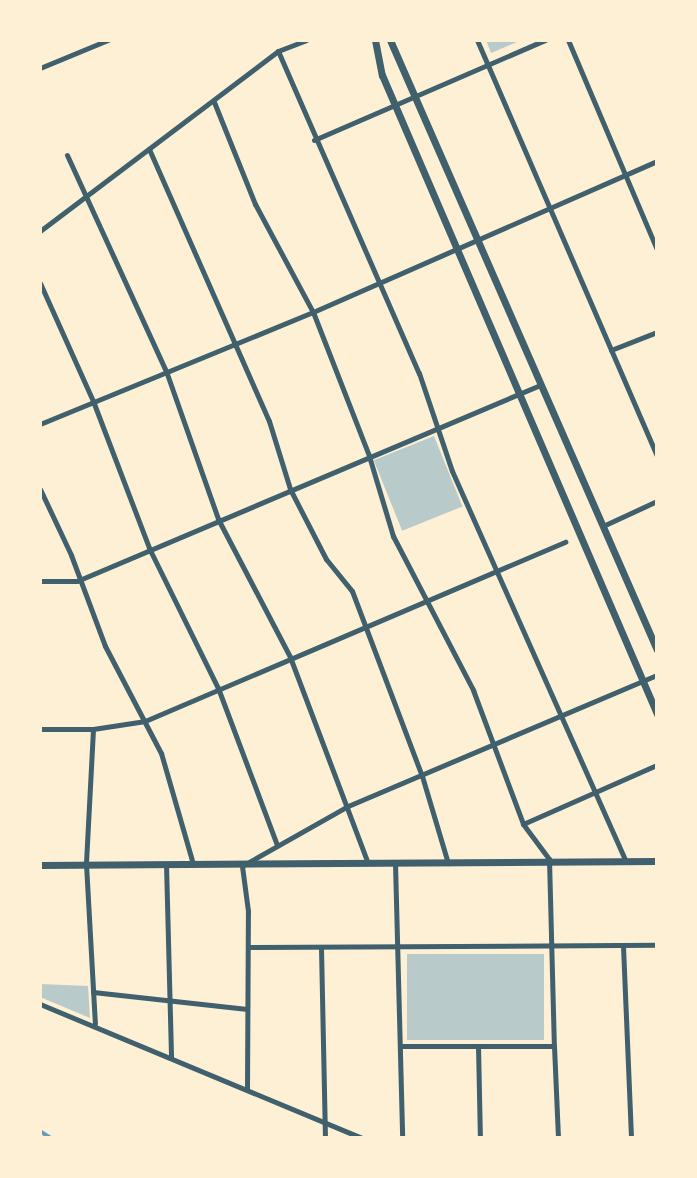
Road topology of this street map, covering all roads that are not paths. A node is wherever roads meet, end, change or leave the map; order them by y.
1 (306, 40) edge
2 (375, 40) edge
3 (390, 40) edge
4 (477, 40) edge
5 (545, 40) edge
6 (568, 40) edge
7 (107, 41) edge
8 (278, 51) junction
9 (487, 64) junction
10 (40, 68) edge
11 (415, 94) junction
12 (214, 102) junction
13 (395, 104) junction
14 (314, 140) junction
15 (149, 149) junction
16 (67, 155) dead end
17 (657, 161) edge
18 (625, 176) junction
19 (85, 198) junction
20 (550, 210) junction
21 (40, 231) edge
22 (478, 240) junction
23 (457, 249) junction
24 (657, 250) edge
25 (40, 283) edge
26 (378, 283) junction
27 (313, 312) junction
28 (657, 332) edge
29 (235, 343) junction
30 (611, 350) junction
31 (166, 372) junction
32 (540, 385) junction
33 (519, 393) junction
34 (93, 401) junction
35 (40, 424) edge
36 (439, 425) junction
37 (369, 456) junction
38 (657, 456) edge
39 (40, 489) edge
40 (290, 489) junction
41 (657, 501) edge
42 (218, 519) junction
43 (605, 524) junction
44 (565, 542) dead end
45 (149, 548) junction
46 (495, 570) junction
47 (40, 581) edge
48 (77, 581) junction
49 (427, 600) junction
50 (362, 625) junction
51 (657, 650) edge
52 (290, 657) junction
53 (657, 675) edge
54 (643, 681) junction
55 (218, 688) junction
56 (657, 714) edge
57 (564, 716) junction
58 (145, 721) junction
59 (40, 729) edge
60 (93, 729) junction
61 (492, 746) junction
62 (657, 765) edge
63 (422, 776) junction
64 (595, 792) junction
65 (348, 806) junction
66 (523, 824) junction
67 (276, 845) junction
68 (550, 859) junction
69 (626, 861) junction
70 (657, 861) edge
71 (368, 863) junction
72 (395, 863) junction
73 (448, 863) junction
74 (86, 864) junction
75 (166, 864) junction
76 (193, 864) junction
77 (40, 865) edge
78 (242, 866) junction
79 (623, 946) junction
80 (657, 946) edge
81 (248, 947) junction
82 (400, 947) junction
83 (550, 947) junction
84 (321, 948) junction
85 (93, 992) junction
86 (170, 1002) junction
87 (40, 1004) edge
88 (247, 1009) junction
89 (95, 1024) junction
90 (401, 1046) junction
91 (478, 1046) junction
92 (554, 1046) junction
93 (172, 1057) junction
94 (247, 1089) junction
95 (325, 1124) junction
96 (325, 1138) edge
97 (362, 1138) edge
98 (402, 1138) edge
99 (480, 1138) edge
100 (558, 1138) edge
101 (631, 1138) edge

1 - 8 street
2 - 13 street
3 - 11 street
4 - 9 street
5 - 9 street
6 - 18 street
7 - 10 street
8 - 12 street
8 - 14 street
9 - 11 street
9 - 20 street
11 - 13 street
11 - 22 street
12 - 15 street
12 - 27 street
13 - 14 street
13 - 23 street
14 - 26 street
15 - 19 street
15 - 29 street
16 - 19 street
17 - 18 street
18 - 20 street
18 - 24 street
19 - 21 street
19 - 31 street
20 - 22 street
20 - 30 street
22 - 23 street
22 - 32 street
23 - 26 street
23 - 33 street
25 - 34 street
26 - 27 street
26 - 36 street
27 - 29 street
27 - 37 street
28 - 30 street
29 - 31 street
29 - 40 street
30 - 38 street
31 - 34 street
31 - 42 street
32 - 33 street
32 - 43 street
33 - 36 street
33 - 54 street
34 - 35 street
34 - 45 street
36 - 37 street
36 - 46 street
37 - 40 street
37 - 49 street
39 - 48 street
40 - 42 street
40 - 50 street
41 - 43 street
42 - 45 street
42 - 52 street
43 - 51 street
44 - 46 street
45 - 48 street
45 - 55 street
46 - 49 street
46 - 57 street
47 - 48 street
48 - 58 street
49 - 50 street
49 - 61 street
50 - 52 street
50 - 63 street
52 - 55 street
52 - 65 street
53 - 54 street
54 - 56 street
54 - 57 street
55 - 58 street
55 - 67 street
57 - 61 street
57 - 64 street
58 - 60 street
58 - 76 street
59 - 60 street
60 - 74 street
61 - 63 street
61 - 66 street
62 - 64 street
63 - 65 street
63 - 73 street
64 - 66 street
64 - 69 street
65 - 67 street
65 - 71 street
66 - 68 street
67 - 78 street
68 - 69 street
68 - 73 street
68 - 83 street
69 - 70 street
71 - 72 street
71 - 78 street
72 - 73 street
72 - 82 street
74 - 75 street
74 - 77 street
74 - 85 street
75 - 76 street
75 - 86 street
76 - 78 street
78 - 81 street
79 - 80 street
79 - 83 street
79 - 101 street
81 - 84 street
81 - 88 street
82 - 83 street
82 - 84 street
82 - 90 street
83 - 92 street
84 - 95 street
85 - 86 street
85 - 89 street
86 - 88 street
86 - 93 street
87 - 89 street
88 - 94 street
89 - 93 street
90 - 91 street
90 - 98 street
91 - 92 street
91 - 99 street
92 - 100 street
93 - 94 street
94 - 95 street
95 - 96 street
95 - 97 street

